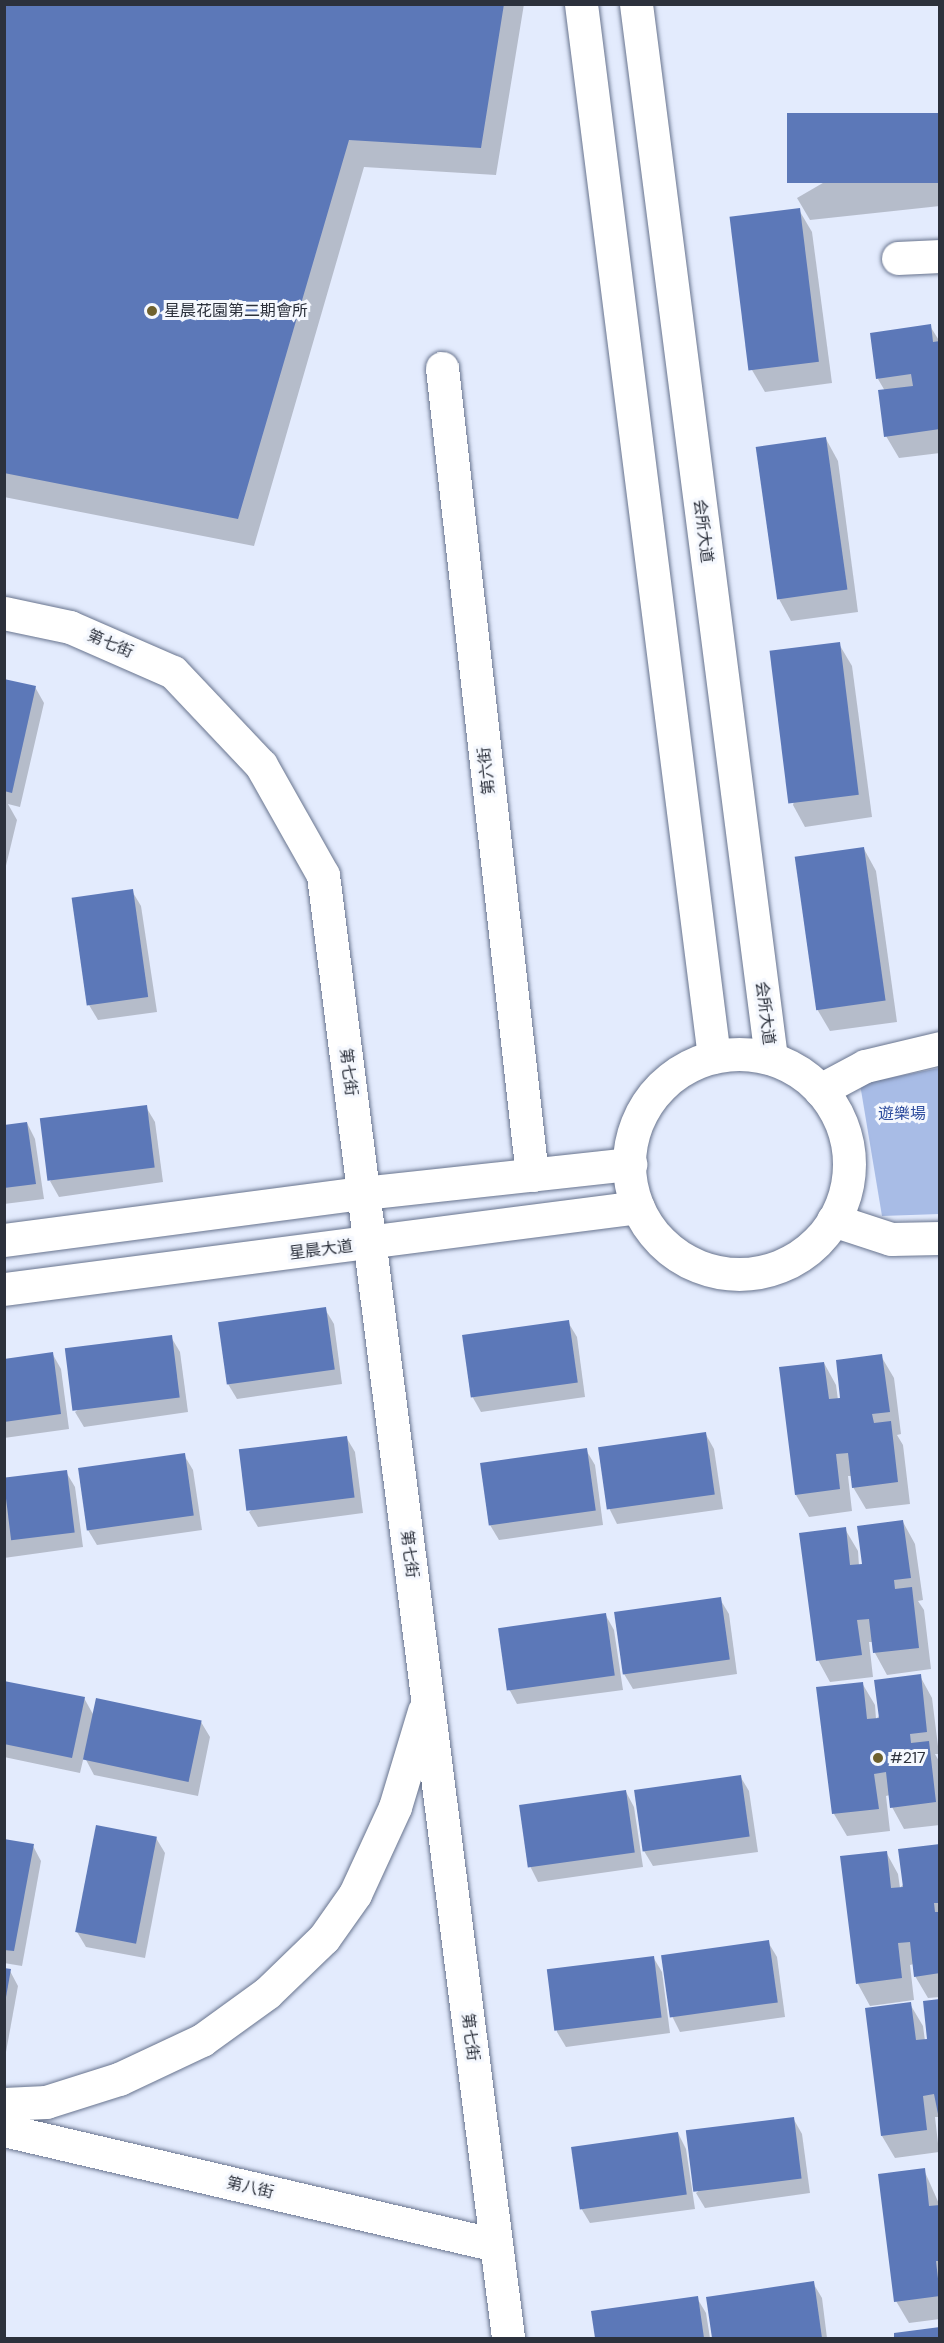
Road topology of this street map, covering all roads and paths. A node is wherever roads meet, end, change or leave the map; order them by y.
1 (581, 4) edge
2 (636, 4) edge
3 (939, 256) edge
4 (898, 258) dead end
5 (442, 368) dead end
6 (4, 613) edge
7 (939, 1048) edge
8 (714, 1058) junction
9 (771, 1058) junction
10 (820, 1090) junction
11 (630, 1164) junction
12 (532, 1175) junction
13 (363, 1193) junction
14 (638, 1207) junction
15 (832, 1220) junction
16 (939, 1238) edge
17 (4, 1240) edge
18 (370, 1244) junction
19 (4, 1289) edge
20 (428, 1700) junction
21 (4, 2104) edge
22 (4, 2130) edge
23 (496, 2245) junction
24 (508, 2338) edge

1 - 8 street
2 - 9 street, 会所大道
3 - 4 street
5 - 12 street, 第六街
6 - 13 street, 第七街
7 - 10 street
8 - 9 street
8 - 11 street
9 - 10 street
10 - 15 street
11 - 12 street
11 - 14 street
12 - 13 street
13 - 17 street
13 - 18 street, 第七街
14 - 15 street
14 - 18 street, 星晨大道
15 - 16 street
18 - 19 street, 星晨大道
18 - 20 street, 第七街
20 - 21 street, 第七街
20 - 23 street, 第七街
22 - 23 street, 第八街
23 - 24 street, 第七街

